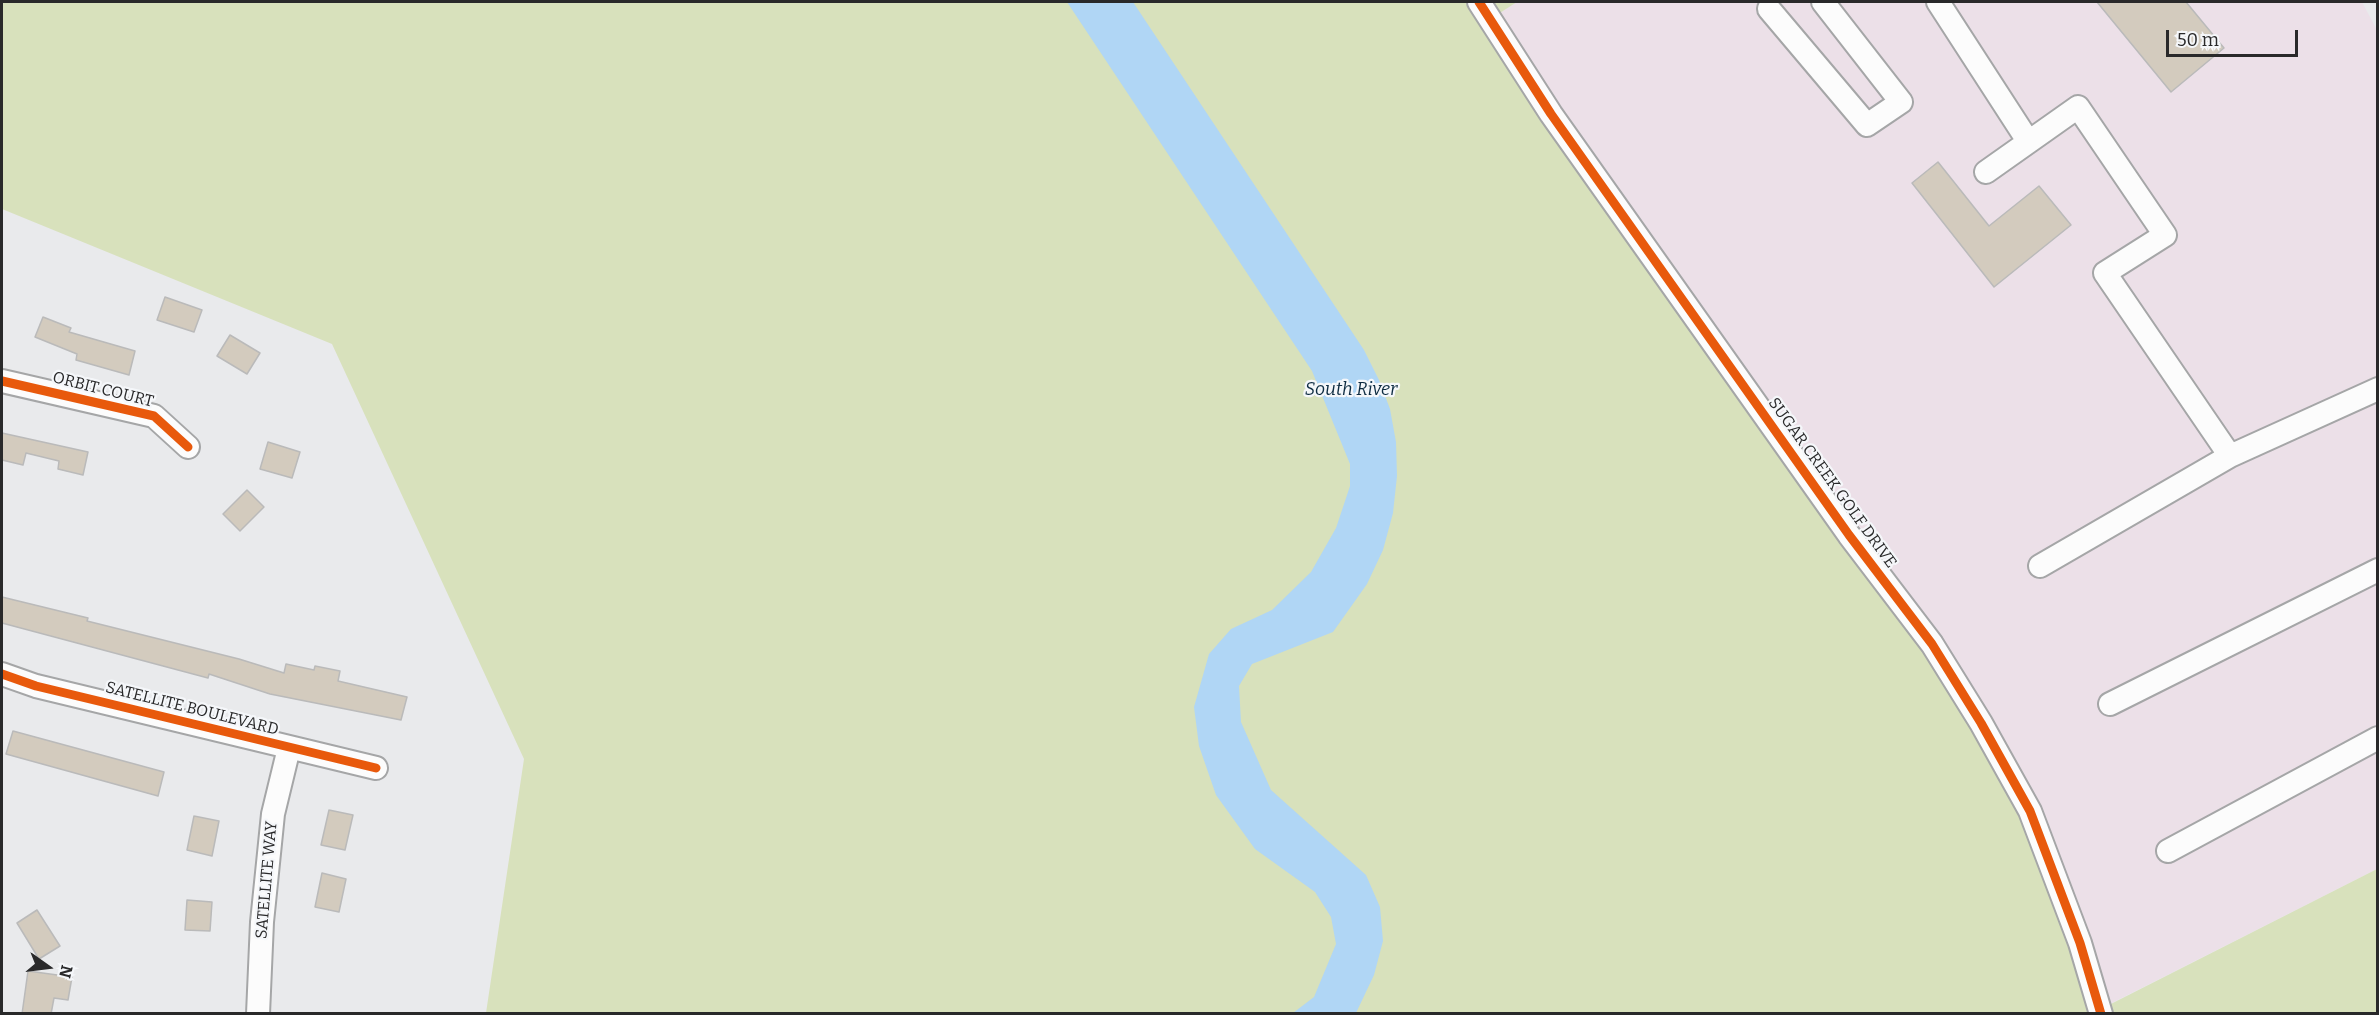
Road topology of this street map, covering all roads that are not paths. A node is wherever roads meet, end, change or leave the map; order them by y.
1 (1479, 2) edge
2 (1823, 2) edge
3 (1938, 2) edge
4 (1769, 9) dead end
5 (2028, 141) junction
6 (1986, 172) dead end
7 (2, 381) edge
8 (2378, 389) edge
9 (188, 447) dead end
10 (2230, 456) junction
11 (2040, 566) dead end
12 (2378, 570) edge
13 (2, 674) edge
14 (2110, 704) dead end
15 (2378, 738) edge
16 (288, 748) junction
17 (376, 768) dead end
18 (2168, 851) dead end
19 (258, 1014) edge
20 (2101, 1014) edge

1 - 20 street, SUGAR CREEK GOLF DRIVE
2 - 4 street
3 - 5 street
5 - 6 street
5 - 10 street
7 - 9 street, ORBIT COURT
8 - 10 street
10 - 11 street
12 - 14 street
13 - 16 street, SATELLITE BOULEVARD
15 - 18 street
16 - 17 street, SATELLITE BOULEVARD
16 - 19 street, SATELLITE WAY

